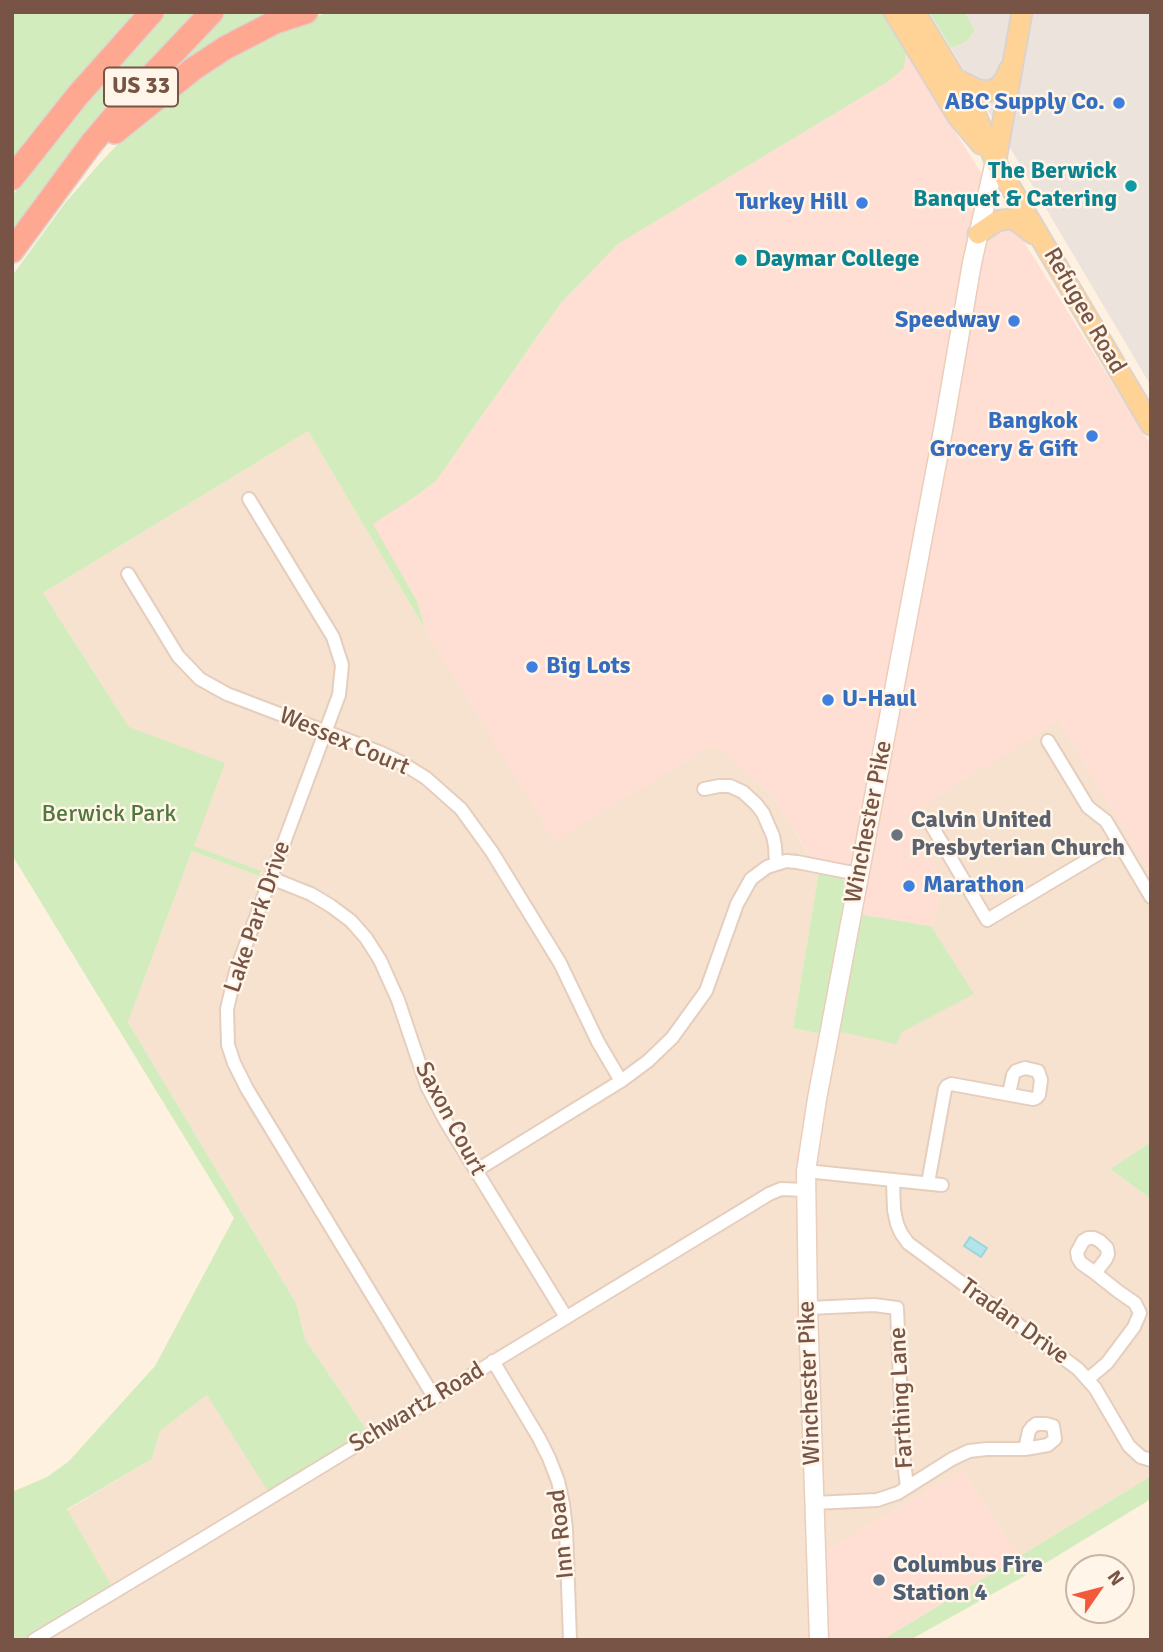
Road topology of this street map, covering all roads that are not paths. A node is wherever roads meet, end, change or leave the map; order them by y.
1 (152, 12) edge
2 (212, 12) edge
3 (306, 12) edge
4 (894, 12) edge
5 (915, 12) edge
6 (1022, 12) edge
7 (1012, 63) junction
8 (956, 79) junction
9 (995, 161) junction
10 (75, 165) junction
11 (12, 178) edge
12 (978, 234) junction
13 (1045, 244) junction
14 (12, 251) edge
15 (1151, 425) edge
16 (249, 499) dead end
17 (128, 574) dead end
18 (326, 732) junction
19 (1048, 741) dead end
20 (704, 789) dead end
21 (929, 821) dead end
22 (1118, 842) junction
23 (776, 863) junction
24 (858, 874) junction
25 (271, 877) junction
26 (1151, 897) edge
27 (621, 1081) junction
28 (1009, 1094) dead end
29 (477, 1170) junction
30 (806, 1171) junction
31 (893, 1181) junction
32 (928, 1183) junction
33 (942, 1185) dead end
34 (806, 1190) junction
35 (1095, 1273) dead end
36 (808, 1308) junction
37 (566, 1317) junction
38 (493, 1361) junction
39 (1088, 1379) junction
40 (434, 1397) junction
41 (1025, 1449) dead end
42 (1151, 1460) edge
43 (907, 1487) junction
44 (814, 1503) junction
45 (34, 1640) edge
46 (570, 1640) edge
47 (819, 1640) edge

1 - 11 highway, US 33
2 - 10 highway, US 33
3 - 10 highway
4 - 9 main road, Refugee Road
5 - 8 main road, Refugee Road
6 - 7 main road, Winchester Pike
7 - 8 main road
7 - 9 main road, Winchester Pike
8 - 9 main road, Refugee Road
9 - 12 main road, Winchester Pike
9 - 13 main road, Refugee Road
10 - 14 highway, US 33
12 - 13 main road
12 - 24 main road, Winchester Pike
13 - 15 main road, Refugee Road
16 - 18 street, Lake Park Drive
17 - 18 street, Wessex Court
18 - 25 street, Lake Park Drive
18 - 27 street, Wessex Court
19 - 22 street
20 - 23 street
21 - 22 street
22 - 26 street
23 - 24 street
23 - 27 street
24 - 30 main road, Winchester Pike
25 - 29 street, Saxon Court
25 - 40 street, Lake Park Drive
27 - 29 street
28 - 32 street
29 - 37 street, Saxon Court
30 - 31 street
30 - 34 main road, Winchester Pike
31 - 32 street
31 - 39 street, Tradan Drive
32 - 33 street
34 - 36 main road, Winchester Pike
34 - 37 street, Schwartz Road
35 - 39 street
36 - 43 street, Farthing Lane
36 - 44 main road, Winchester Pike
37 - 38 street, Schwartz Road
38 - 40 street, Schwartz Road
38 - 46 street, Inn Road
39 - 42 street, Tradan Drive
40 - 45 street, Schwartz Road
41 - 43 street
43 - 44 street
44 - 47 main road, Winchester Pike

